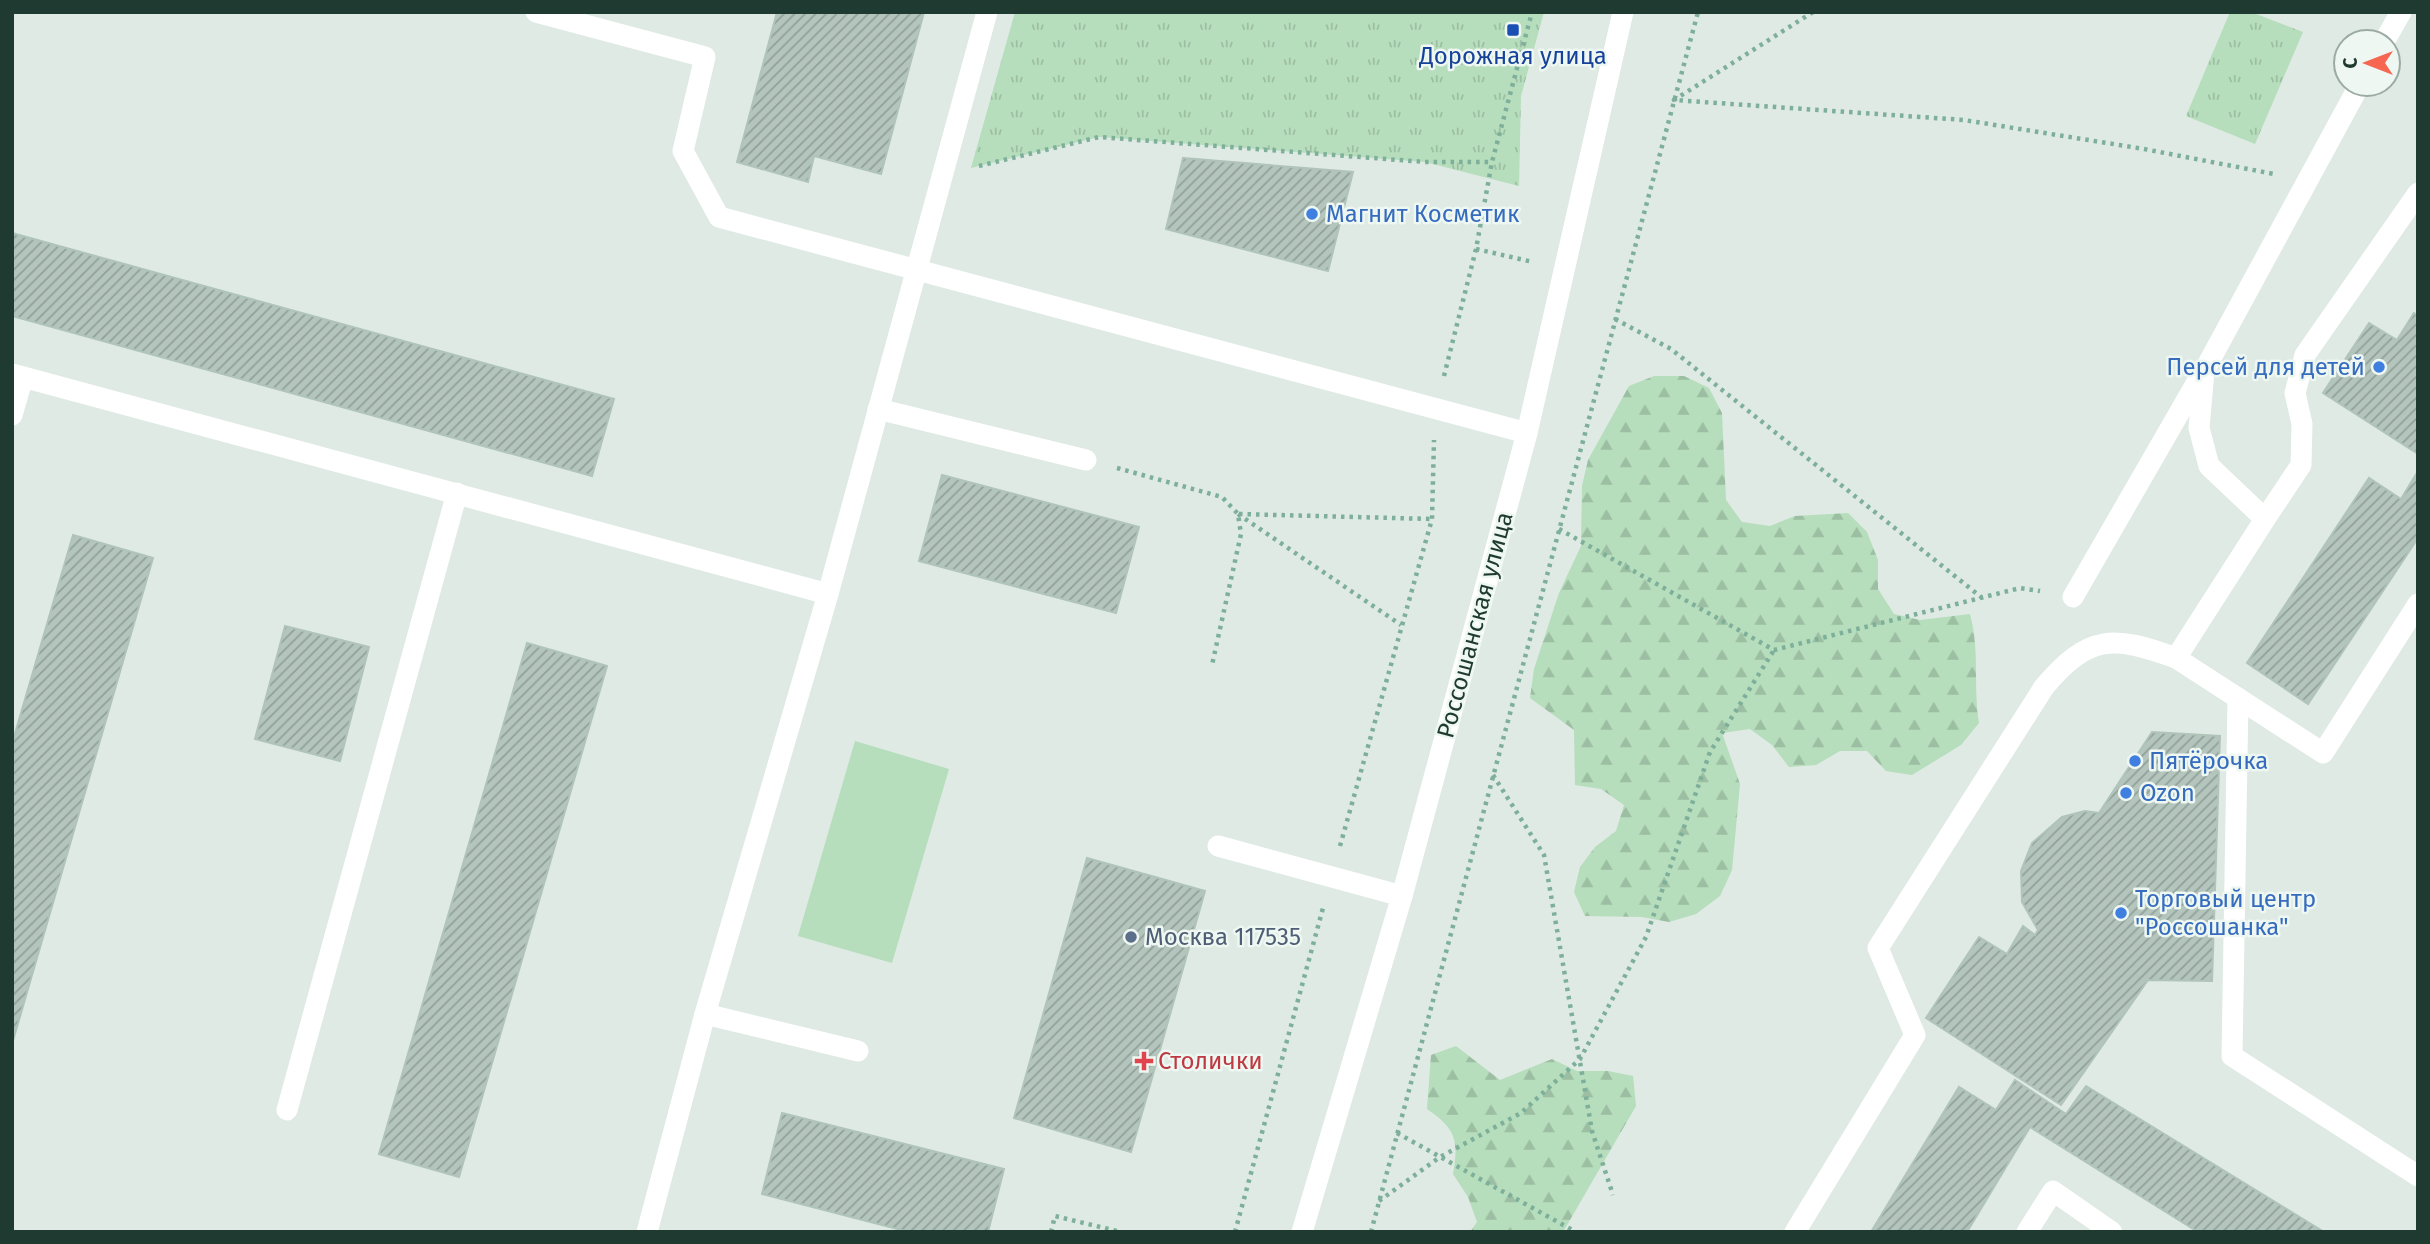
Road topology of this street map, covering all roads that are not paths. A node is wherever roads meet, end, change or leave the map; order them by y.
1 (537, 12) edge
2 (987, 12) edge
3 (1623, 12) edge
4 (2401, 12) edge
5 (2392, 28) edge
6 (2352, 98) edge
7 (2418, 193) edge
8 (915, 269) junction
9 (2204, 371) junction
10 (18, 376) edge
11 (878, 409) junction
12 (12, 415) edge
13 (1527, 433) junction
14 (1086, 460) road end
15 (457, 493) junction
16 (2264, 519) junction
17 (828, 594) junction
18 (2073, 597) road end
19 (2418, 604) edge
20 (2176, 659) junction
21 (2238, 698) junction
22 (1218, 846) dead end
23 (1402, 896) junction
24 (705, 1014) junction
25 (858, 1051) dead end
26 (287, 1110) dead end
27 (2418, 1176) edge
28 (647, 1232) edge
29 (1302, 1232) edge
30 (1795, 1232) edge
31 (2027, 1232) edge
32 (2112, 1232) edge

1 - 8 street
2 - 8 street
3 - 13 street, Россошанская улица
4 - 5 street
6 - 9 street
7 - 16 street
8 - 11 street
8 - 13 street
9 - 16 street
9 - 18 street
10 - 12 street
10 - 15 street
11 - 14 street
11 - 17 street
13 - 23 street, Россошанская улица
15 - 17 street
15 - 26 street
16 - 20 street
17 - 24 street
19 - 21 street
20 - 21 street
20 - 30 street
21 - 27 street
22 - 23 street
23 - 29 street, Россошанская улица
24 - 25 street
24 - 28 street
31 - 32 street

